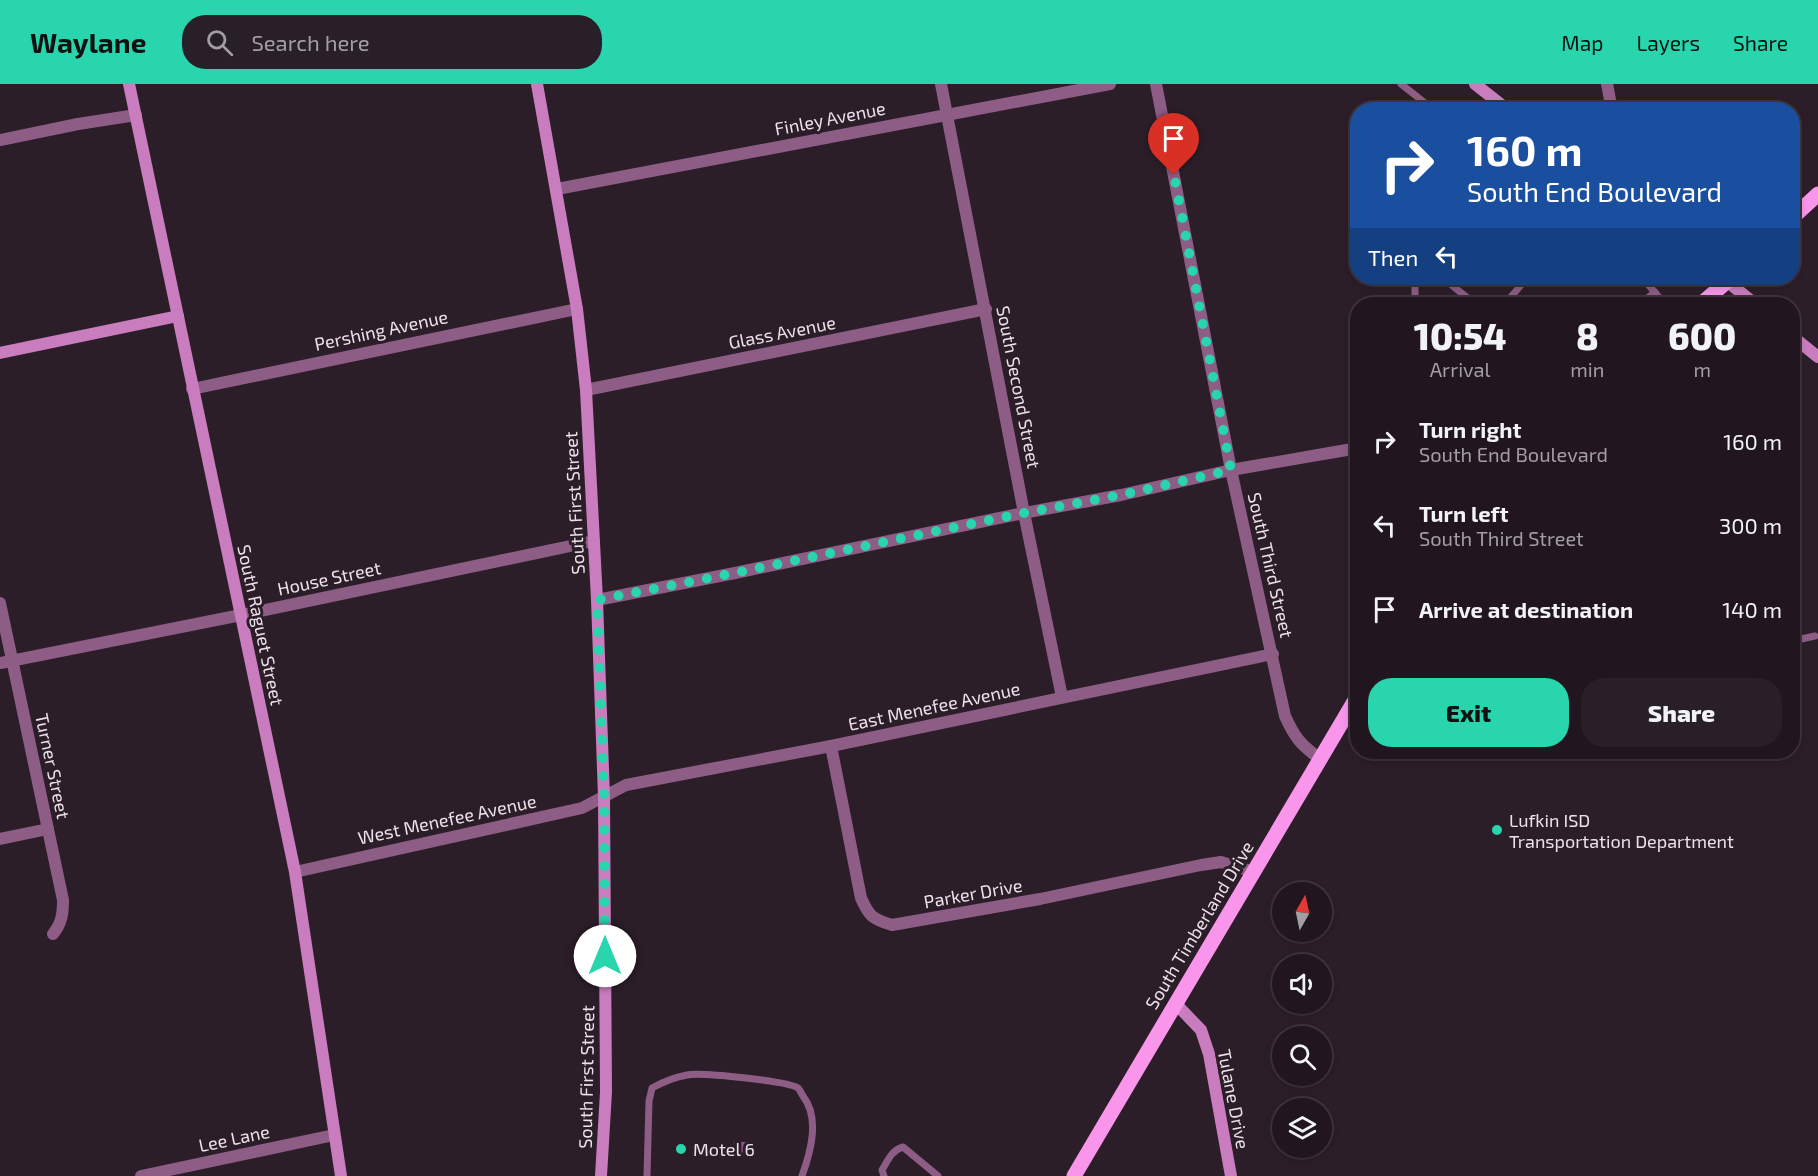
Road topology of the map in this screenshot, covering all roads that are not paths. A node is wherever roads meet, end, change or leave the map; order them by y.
1 (129, 84) edge
2 (537, 84) edge
3 (941, 84) edge
4 (1110, 84) edge
5 (1156, 84) edge
6 (1401, 84) edge
7 (1475, 84) edge
8 (1607, 84) edge
9 (1424, 102) edge
10 (1498, 102) edge
11 (1610, 102) edge
12 (947, 114) junction
13 (136, 115) junction
14 (0, 140) edge
15 (557, 189) junction
16 (1818, 194) edge
17 (1800, 211) edge
18 (1452, 285) edge
19 (1649, 285) edge
20 (1721, 285) edge
21 (1734, 285) edge
22 (1655, 292) junction
23 (1466, 297) edge
24 (1649, 297) edge
25 (1659, 297) edge
26 (1708, 297) edge
27 (1747, 297) edge
28 (577, 309) junction
29 (986, 309) junction
30 (178, 316) junction
31 (1800, 342) edge
32 (0, 353) edge
33 (1818, 357) edge
34 (192, 389) junction
35 (586, 390) junction
36 (1350, 449) edge
37 (1231, 470) junction
38 (1024, 513) junction
39 (594, 541) junction
40 (597, 600) junction
41 (0, 603) edge
42 (241, 615) junction
43 (1815, 636) dead end
44 (1800, 639) edge
45 (1273, 654) junction
46 (6, 662) edge
47 (1062, 697) junction
48 (1350, 712) edge
49 (831, 746) junction
50 (1320, 759) junction
51 (604, 797) junction
52 (48, 829) junction
53 (0, 839) edge
54 (295, 872) junction
55 (1254, 872) junction
56 (53, 934) dead end
57 (1175, 1003) junction
58 (334, 1135) junction
59 (141, 1176) edge
60 (341, 1176) edge
61 (601, 1176) edge
62 (647, 1176) edge
63 (802, 1176) edge
64 (884, 1176) edge
65 (938, 1176) edge
66 (1074, 1176) edge
67 (1231, 1176) edge

1 - 13 street, South Raguet Street
2 - 15 street, South First Street
3 - 12 street, South Second Street
4 - 12 street, Finley Avenue
5 - 37 street, South Third Street
6 - 9 lane
7 - 10 street
8 - 11 street
12 - 15 street, Finley Avenue
12 - 29 street, South Second Street
13 - 14 street
13 - 30 street, South Raguet Street
15 - 28 street, South First Street
16 - 17 main road
18 - 23 lane
19 - 22 lane
20 - 26 main road
21 - 27 street
22 - 24 lane
22 - 25 lane
28 - 34 street, Pershing Avenue
28 - 35 street, South First Street
29 - 35 street, Glass Avenue
29 - 38 street, South Second Street
30 - 32 street
30 - 34 street, South Raguet Street
31 - 33 street
34 - 42 street, South Raguet Street
35 - 39 street, South First Street
36 - 37 street
37 - 38 street
37 - 45 street, South Third Street
38 - 40 street
38 - 47 street, South Second Street
39 - 40 street, South First Street
39 - 42 street, House Street
40 - 51 street, South First Street
41 - 46 street, Turner Street
42 - 46 street, House Street
42 - 54 street, South Raguet Street
43 - 44 lane
45 - 47 street, East Menefee Avenue
45 - 50 street, South Third Street
46 - 52 street, Turner Street
47 - 49 street, East Menefee Avenue
48 - 50 main road, South Timberland Drive
49 - 51 street, East Menefee Avenue
49 - 55 street, Parker Drive
50 - 55 main road, South Timberland Drive
51 - 54 street, West Menefee Avenue
51 - 61 street, South First Street
52 - 53 street
52 - 56 street, Turner Street
54 - 58 street, South Raguet Street
55 - 57 main road, South Timberland Drive
57 - 66 main road, South Timberland Drive
57 - 67 street, Tulane Drive
58 - 59 street, Lee Lane
58 - 60 street, South Raguet Street
62 - 63 lane
64 - 65 lane

